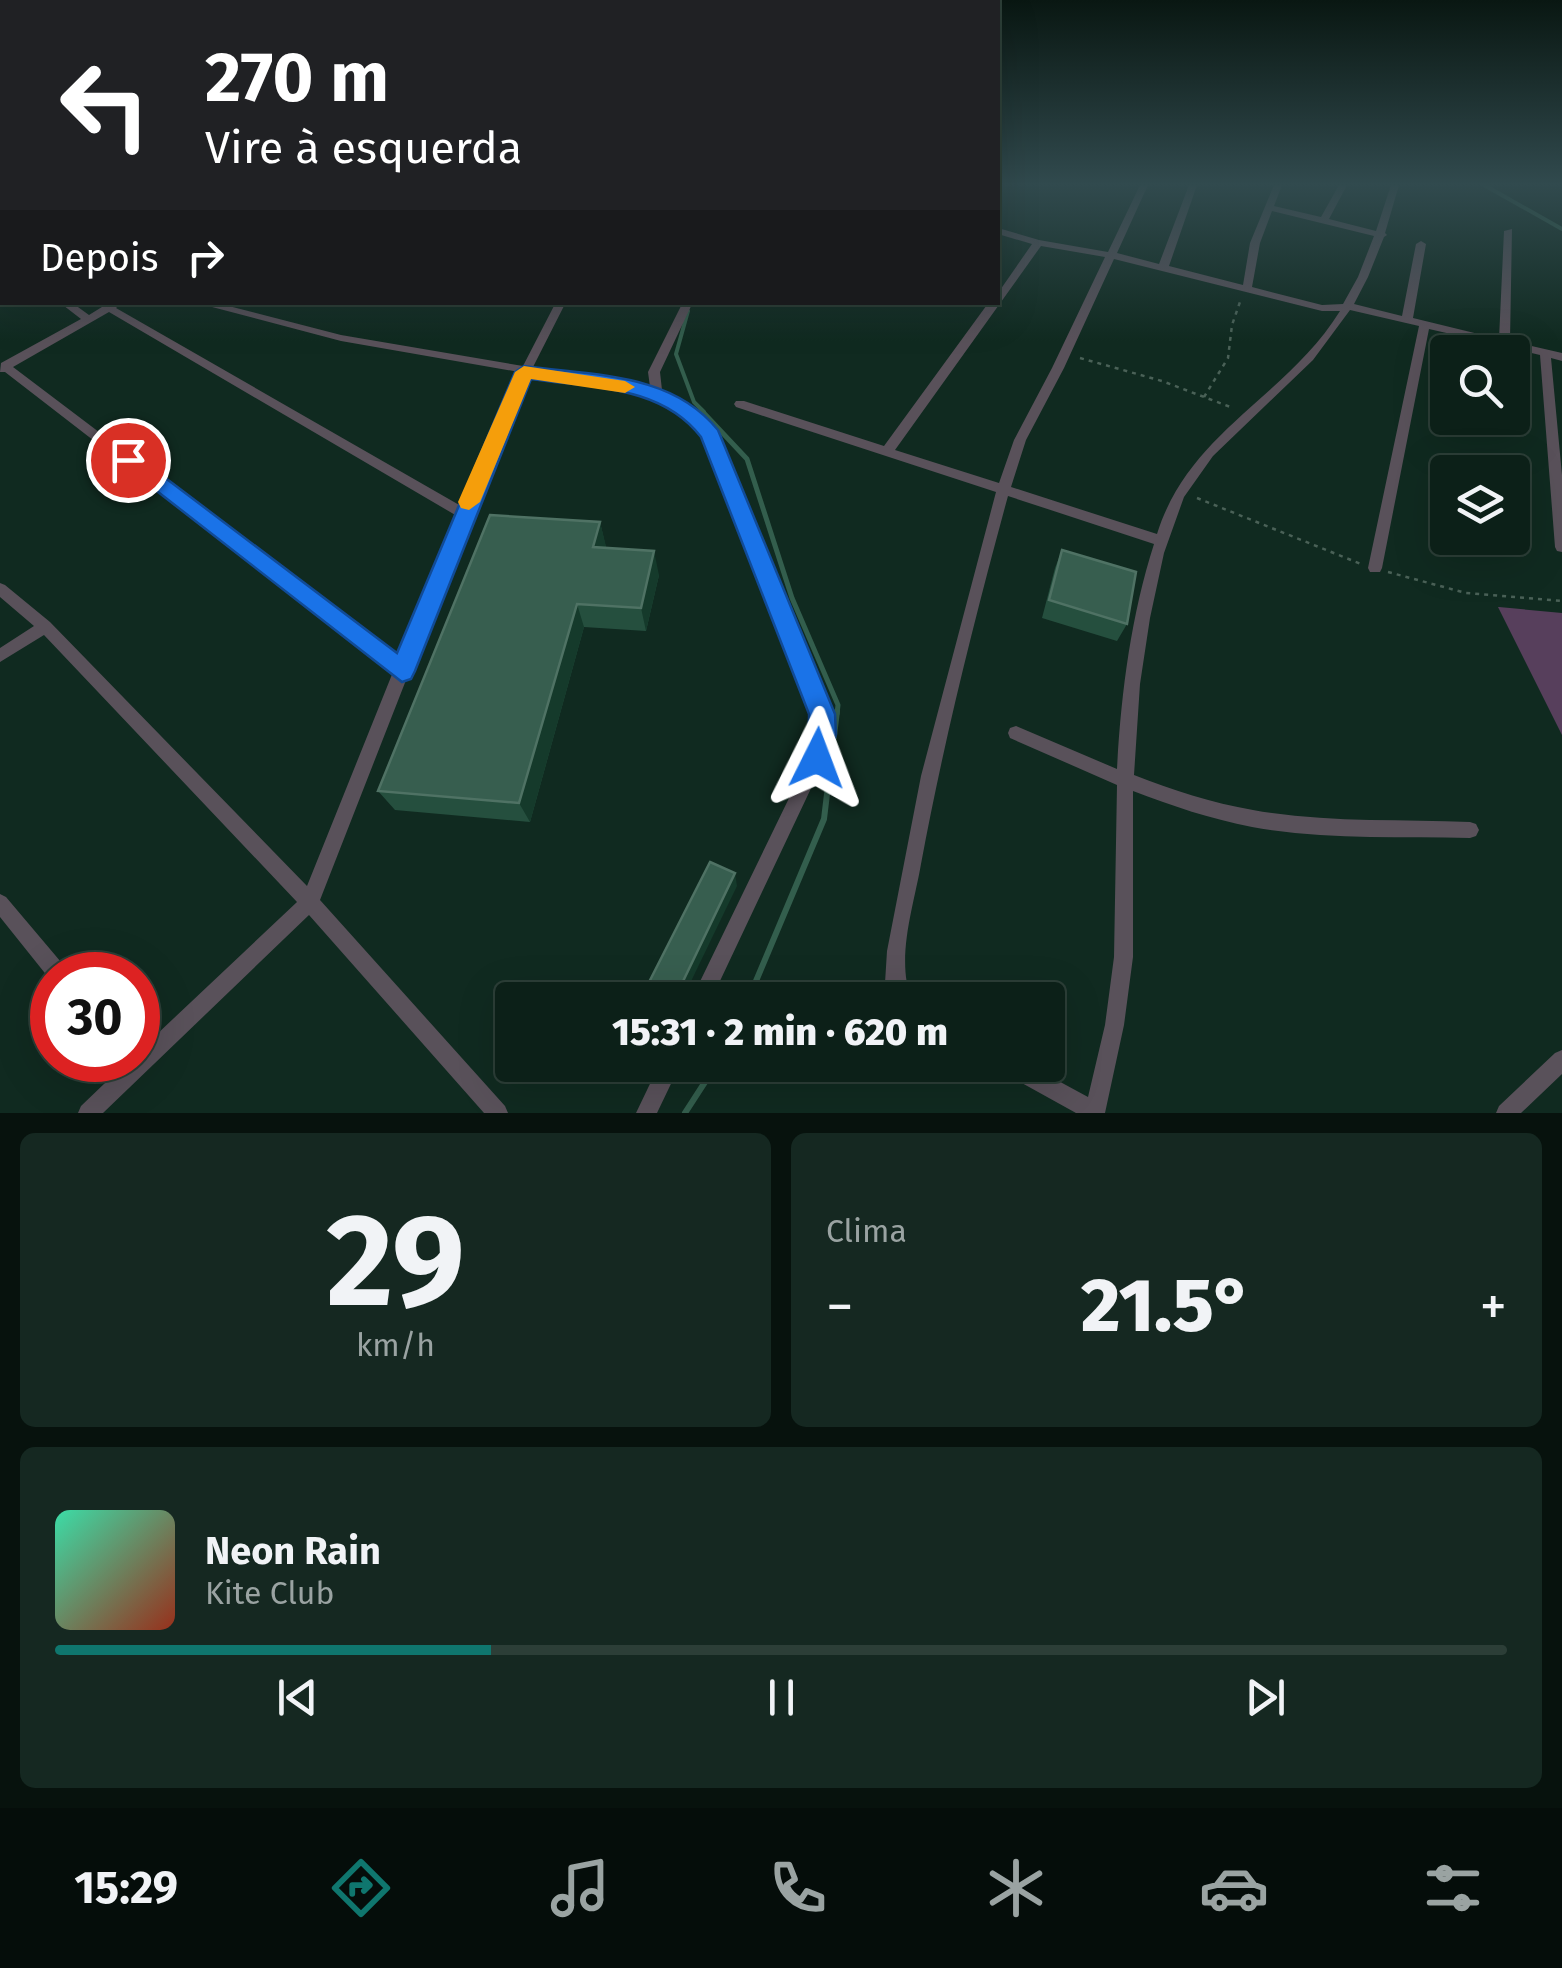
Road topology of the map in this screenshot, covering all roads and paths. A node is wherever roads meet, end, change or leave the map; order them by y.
1 (1018, 237) edge
2 (1119, 237) edge
3 (1174, 237) edge
4 (1258, 237) edge
5 (1381, 237) edge
6 (1509, 237) edge
7 (1038, 243) junction
8 (1421, 244) dead end
9 (1111, 254) junction
10 (1163, 268) junction
11 (1247, 289) junction
12 (1000, 295) edge
13 (68, 305) edge
14 (114, 305) edge
15 (218, 305) edge
16 (560, 305) edge
17 (687, 305) edge
18 (993, 305) edge
19 (1351, 307) junction
20 (89, 320) junction
21 (1407, 320) junction
22 (1425, 324) junction
23 (1461, 335) edge
24 (1505, 335) edge
25 (1064, 352) junction
26 (1530, 352) edge
27 (1546, 354) junction
28 (1562, 357) edge
29 (3, 368) edge
30 (524, 372) junction
31 (656, 392) junction
32 (1204, 397) junction
33 (740, 404) dead end
34 (1250, 415) junction
35 (887, 452) junction
36 (1003, 492) junction
37 (464, 514) junction
38 (1162, 541) junction
39 (1562, 547) edge
40 (1376, 568) dead end
41 (0, 589) edge
42 (45, 626) junction
43 (0, 656) edge
44 (402, 671) junction
45 (1016, 733) dead end
46 (1125, 781) junction
47 (1470, 830) dead end
48 (0, 902) edge
49 (310, 902) junction
50 (40, 952) edge
51 (710, 982) edge
52 (894, 982) edge
53 (160, 1039) edge
54 (1562, 1060) edge
55 (116, 1082) edge
56 (662, 1082) edge
57 (1040, 1082) edge
58 (1095, 1112) edge
59 (88, 1113) edge
60 (498, 1113) edge
61 (646, 1113) edge
62 (1506, 1113) edge

1 - 7 street
2 - 9 street
3 - 10 street
4 - 11 street
5 - 19 street
6 - 24 street
7 - 9 street
7 - 12 street
8 - 21 street
9 - 10 street
9 - 25 street
10 - 11 street
11 - 19 street
11 - 32 path
13 - 20 street
14 - 20 street
14 - 37 street
15 - 30 street
16 - 30 street
17 - 31 street
18 - 35 street
19 - 21 street
19 - 34 street
20 - 29 street
21 - 22 street
22 - 23 street
22 - 40 street
25 - 32 path
25 - 36 street
26 - 27 street
27 - 28 street
27 - 39 street
29 - 44 street
30 - 31 street
30 - 37 street
31 - 51 street
32 - 34 path
33 - 35 street
34 - 38 street
35 - 36 street
36 - 38 street
36 - 52 street
37 - 44 street
38 - 46 street
41 - 42 street
42 - 43 street
42 - 49 street
44 - 49 street
45 - 46 street
46 - 47 street
46 - 58 street
48 - 50 street
49 - 53 street
49 - 60 street
54 - 62 street
55 - 59 street
56 - 61 street
57 - 58 street

